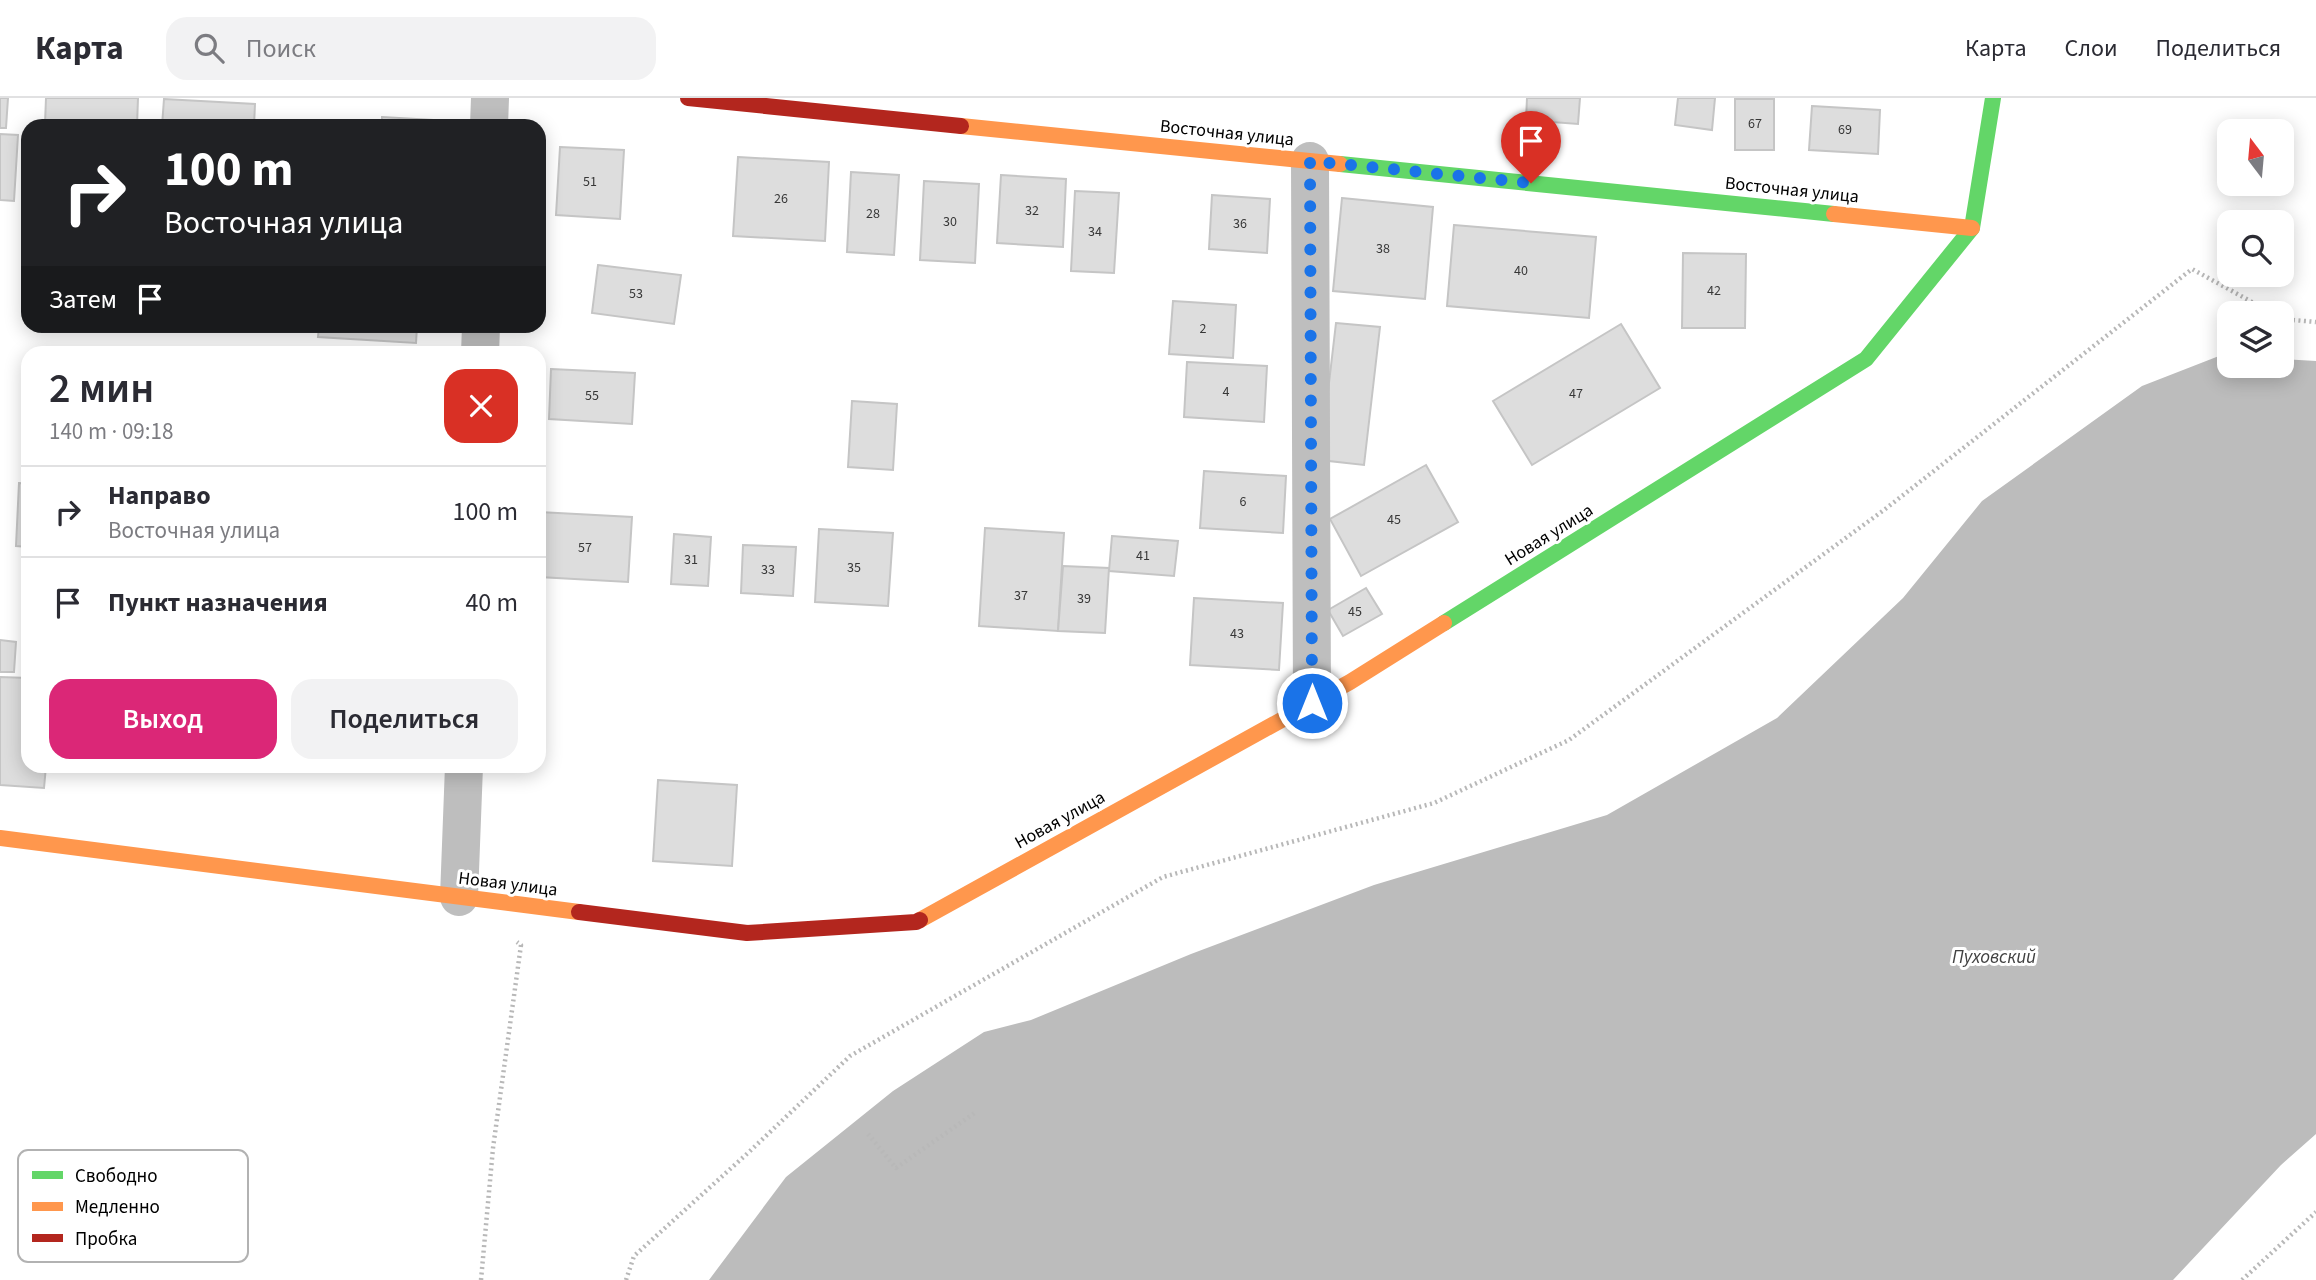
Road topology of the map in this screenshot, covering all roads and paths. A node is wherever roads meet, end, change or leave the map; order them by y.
1 (490, 98) edge
2 (688, 98) edge
3 (1993, 98) edge
4 (489, 119) edge
5 (1310, 161) junction
6 (1972, 228) junction
7 (2250, 301) edge
8 (2294, 320) edge
9 (2316, 323) edge
10 (1312, 703) junction
11 (464, 773) edge
12 (0, 838) edge
13 (459, 897) junction
14 (511, 937) dead end
15 (976, 1112) dead end
16 (868, 1134) dead end
17 (2316, 1212) edge
18 (481, 1280) edge
19 (626, 1280) edge
20 (2242, 1280) edge

1 - 4 street
2 - 5 street, Восточная улица
3 - 6 street
5 - 6 street, Восточная улица
5 - 10 street
6 - 10 street, Новая улица
7 - 19 path
8 - 9 path
10 - 13 street, Новая улица
11 - 13 street
12 - 13 street, Новая улица
14 - 18 path
15 - 16 path
17 - 20 path

